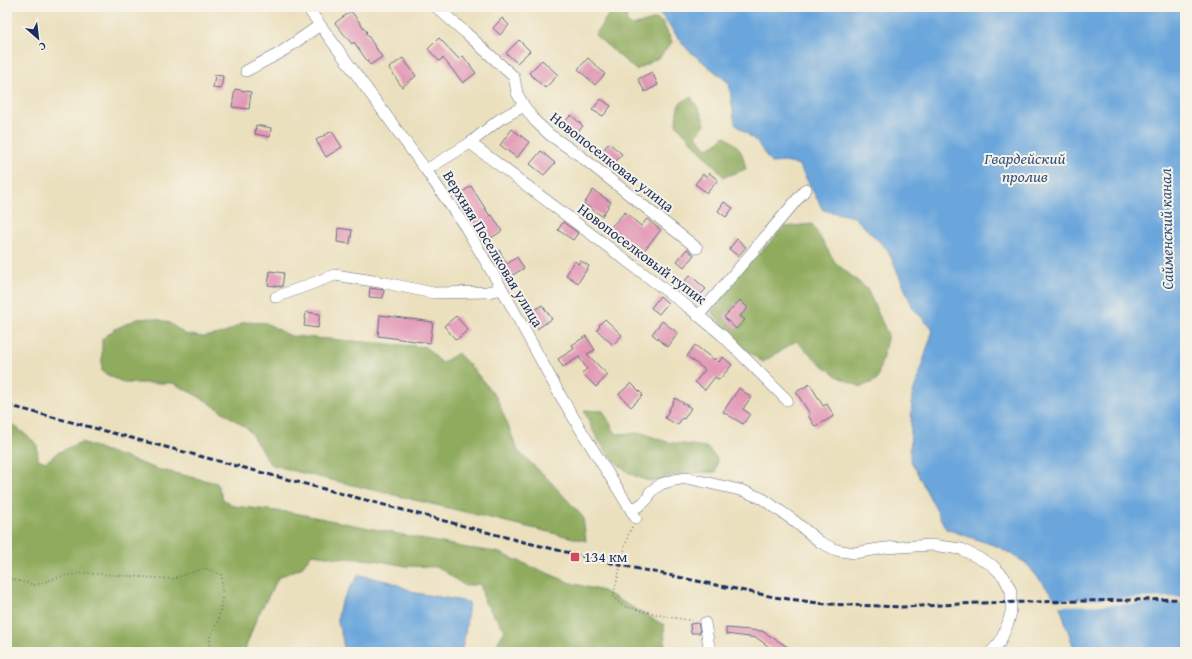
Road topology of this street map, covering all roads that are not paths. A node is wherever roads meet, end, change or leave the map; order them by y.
1 (307, 7) edge
2 (436, 7) edge
3 (320, 25) junction
4 (246, 71) dead end
5 (524, 106) junction
6 (470, 143) junction
7 (426, 170) junction
8 (806, 189) dead end
9 (697, 248) dead end
10 (502, 288) junction
11 (276, 297) dead end
12 (698, 316) junction
13 (787, 400) dead end
14 (630, 508) junction
15 (636, 518) road end
16 (705, 622) road end
17 (710, 652) edge
18 (991, 652) edge

1 - 3 street, Верхняя Поселковая улица
2 - 5 street, Новопоселковая улица
3 - 4 street
3 - 7 street, Верхняя Поселковая улица
5 - 6 street
5 - 9 street, Новопоселковая улица
6 - 7 street
6 - 12 street, Новопоселковый тупик
7 - 10 street, Верхняя Поселковая улица
8 - 12 street
10 - 11 street
10 - 14 street, Верхняя Поселковая улица
12 - 13 street, Новопоселковый тупик
14 - 15 street, Верхняя Поселковая улица
14 - 18 street
16 - 17 street

